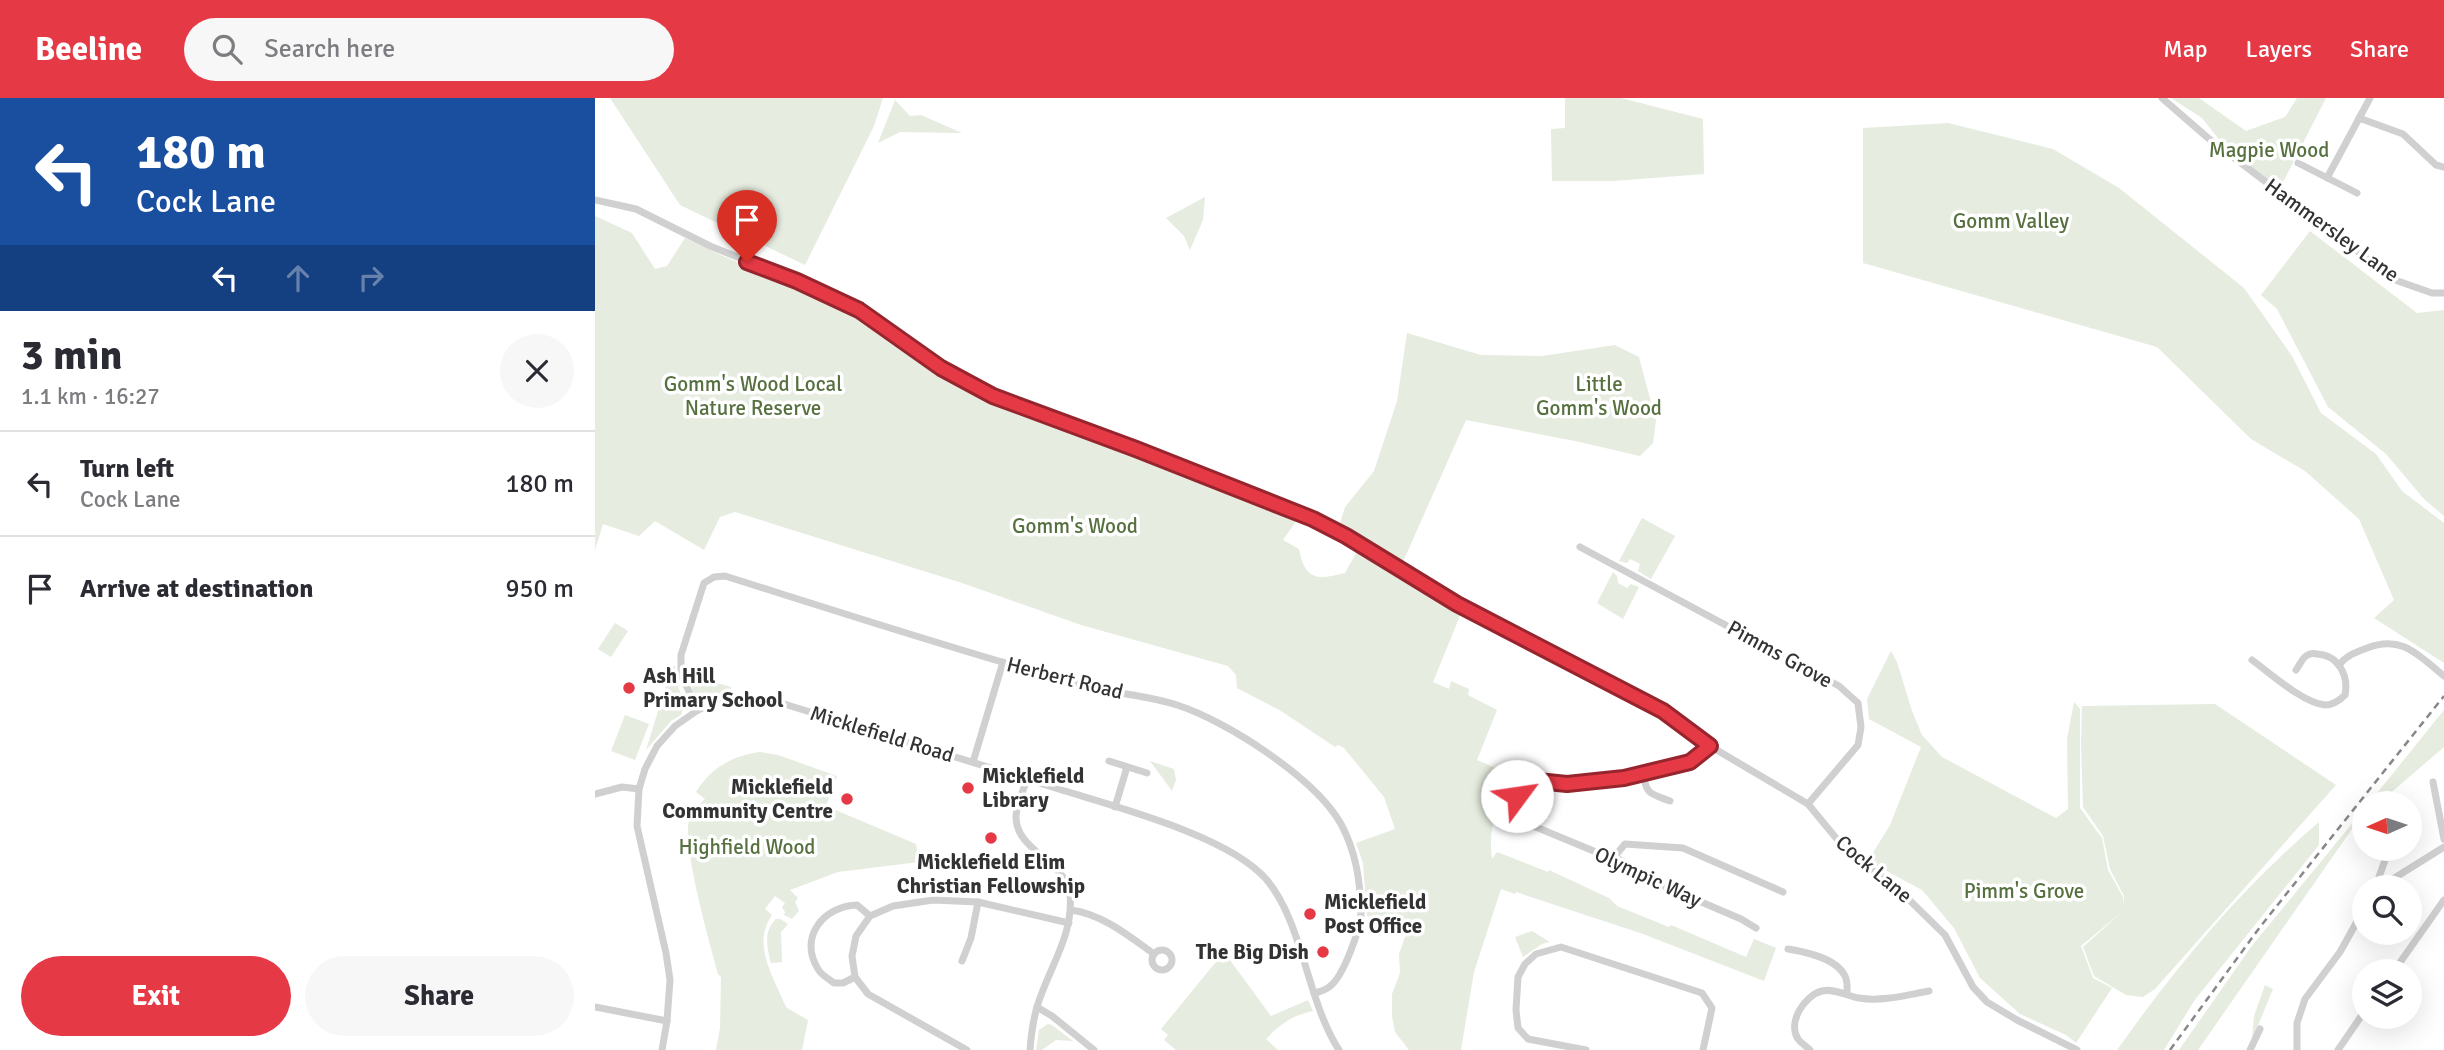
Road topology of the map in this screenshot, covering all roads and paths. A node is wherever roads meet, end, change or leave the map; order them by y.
1 (2162, 98) edge
2 (2370, 98) edge
3 (2359, 118) junction
4 (2298, 163) dead end
5 (2444, 167) edge
6 (2327, 178) junction
7 (2357, 192) dead end
8 (595, 200) edge
9 (2444, 293) edge
10 (1580, 547) dead end
11 (2252, 660) dead end
12 (1003, 663) junction
13 (2339, 664) junction
14 (2297, 670) dead end
15 (2444, 676) edge
16 (698, 710) junction
17 (1710, 746) junction
18 (1109, 761) dead end
19 (973, 762) junction
20 (1127, 767) junction
21 (1147, 773) dead end
22 (1644, 774) junction
23 (1027, 779) junction
24 (2433, 782) dead end
25 (639, 789) junction
26 (595, 794) edge
27 (1670, 801) dead end
28 (1808, 804) junction
29 (1115, 807) junction
30 (2444, 839) edge
31 (2444, 847) edge
32 (1615, 856) junction
33 (2399, 875) edge
34 (1783, 892) dead end
35 (2444, 900) edge
36 (978, 902) junction
37 (1071, 910) junction
38 (870, 916) junction
39 (1069, 923) junction
40 (1756, 928) dead end
41 (2352, 930) edge
42 (1788, 949) dead end
43 (1154, 954) dead end
44 (2402, 959) edge
45 (962, 961) dead end
46 (855, 977) junction
47 (1929, 991) dead end
48 (1314, 993) junction
49 (1847, 994) junction
50 (595, 1007) edge
51 (1037, 1007) junction
52 (667, 1021) junction
53 (2260, 1029) dead end
54 (2353, 1029) edge
55 (662, 1050) edge
56 (967, 1050) edge
57 (1030, 1050) edge
58 (1094, 1050) edge
59 (1339, 1050) edge
60 (1586, 1050) edge
61 (1703, 1050) edge
62 (1810, 1050) edge
63 (2077, 1050) edge
64 (2250, 1050) edge
65 (2297, 1050) edge
66 (2338, 1050) edge

1 - 9 street, Hammersley Lane
2 - 3 street
3 - 5 street
3 - 6 street
4 - 6 street
6 - 7 street
8 - 17 street, Cock Lane
10 - 28 street, Pimms Grove
11 - 13 street
12 - 16 street, Herbert Road
12 - 19 street
12 - 48 street, Herbert Road
13 - 14 street
13 - 15 street
16 - 19 street, Micklefield Road
16 - 25 street, Micklefield Road
17 - 22 street, Olympic Way
17 - 28 street, Cock Lane
18 - 20 street
19 - 23 street, Micklefield Road
20 - 21 street
20 - 29 street
22 - 27 street
22 - 32 street, Olympic Way
23 - 29 street, Micklefield Road
23 - 37 street
24 - 30 street
25 - 26 street
25 - 52 street, Micklefield Road
28 - 63 street, Cock Lane
29 - 48 street, Micklefield Road
31 - 33 street
32 - 34 street
32 - 40 street, Olympic Way
35 - 44 street
36 - 38 street
36 - 39 street
36 - 45 street
37 - 39 street
37 - 43 street
38 - 46 street
38 - 46 street
39 - 51 street
41 - 65 street
42 - 49 street
46 - 56 street
47 - 49 street
48 - 59 street, Micklefield Road
49 - 62 street
50 - 52 street
51 - 57 street
51 - 58 street
52 - 55 street, Micklefield Road
53 - 64 street
54 - 66 street
60 - 61 street

